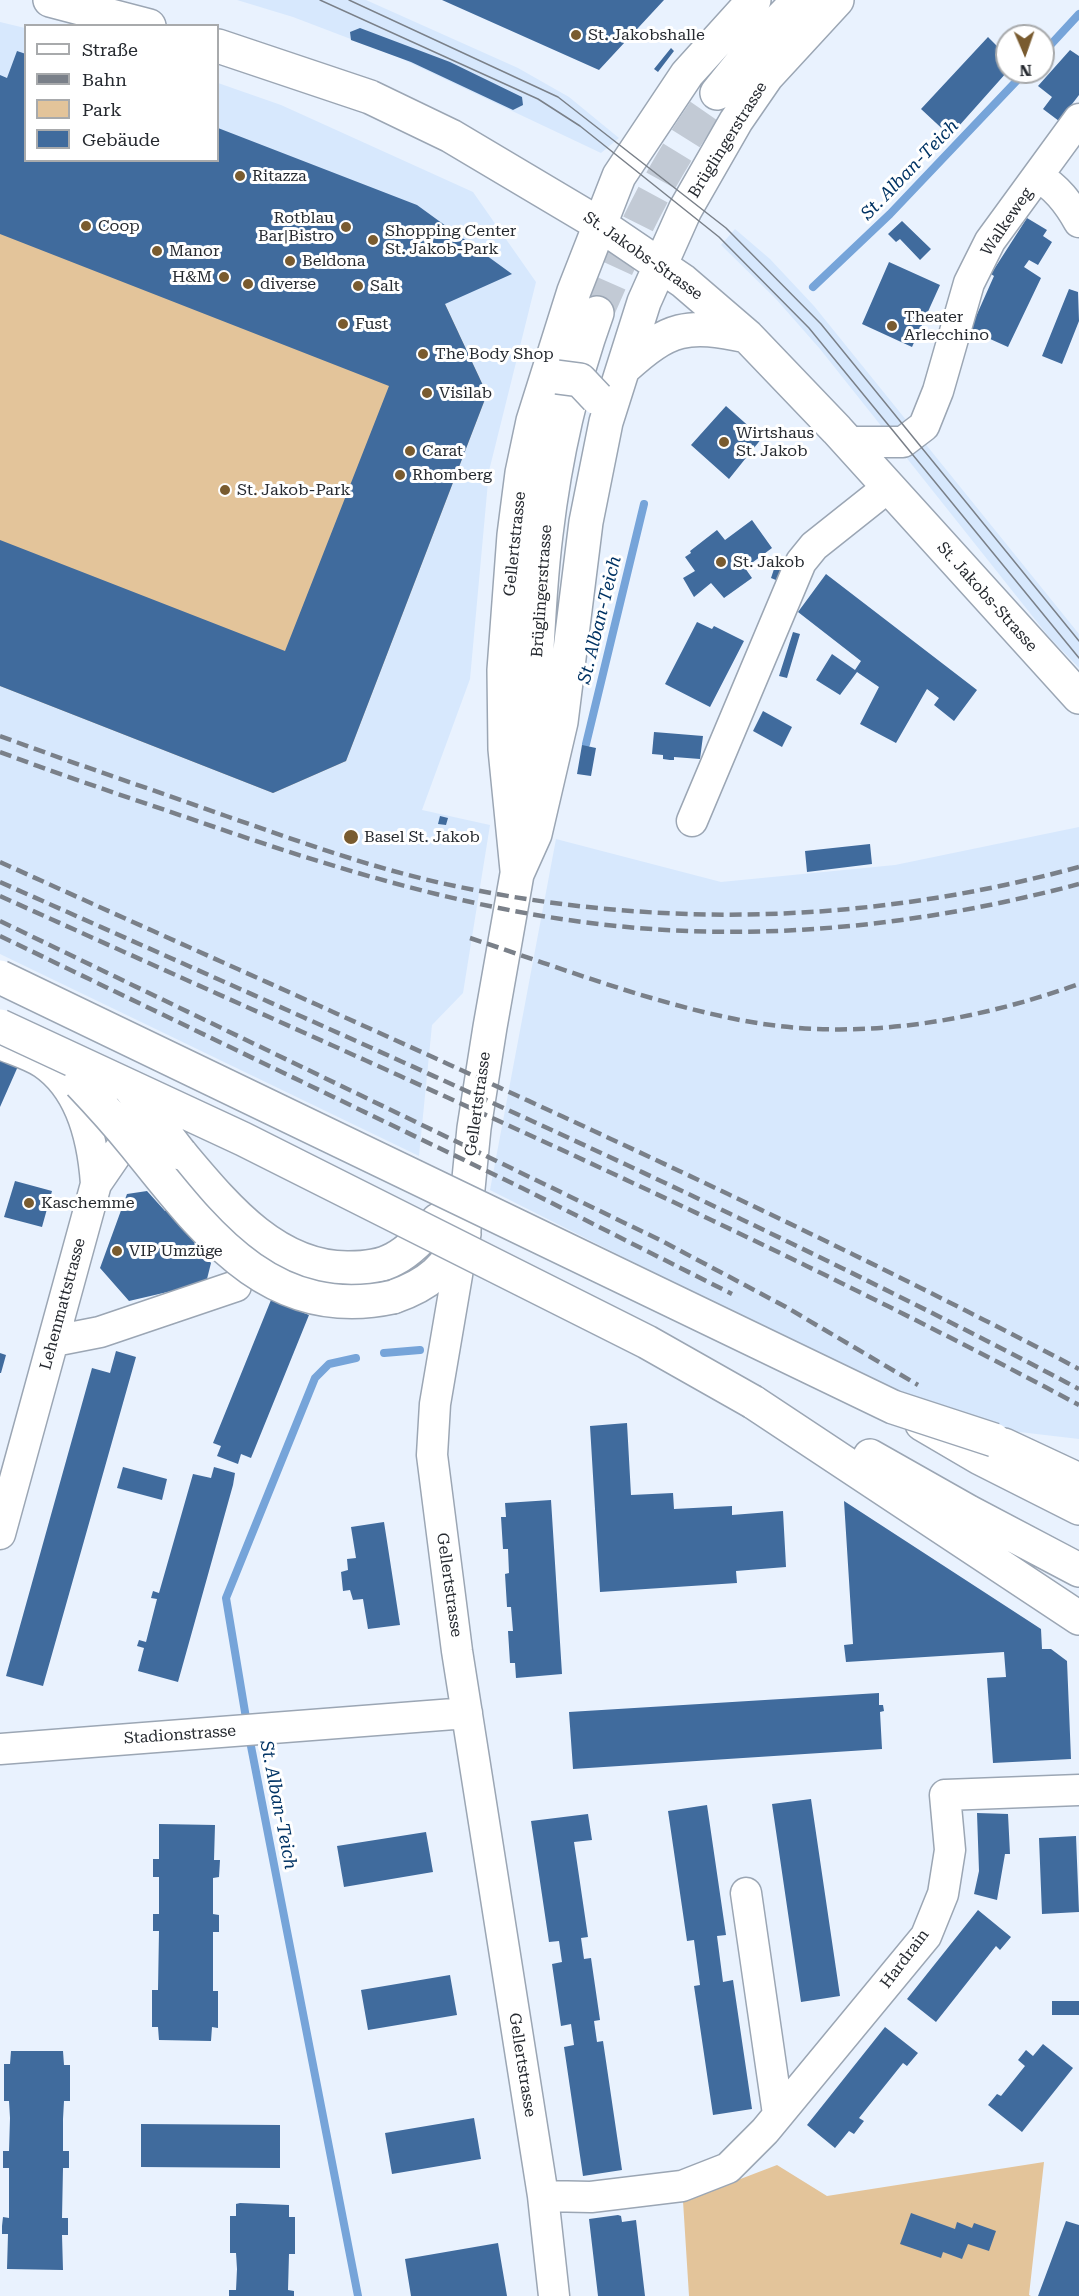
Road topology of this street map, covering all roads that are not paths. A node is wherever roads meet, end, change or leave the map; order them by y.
1 (50, 0) edge
2 (754, 0) edge
3 (799, 0) edge
4 (837, 0) edge
5 (140, 24) edge
6 (219, 46) edge
7 (717, 93) tunnel mouth
8 (1079, 119) edge
9 (1038, 177) junction
10 (1079, 222) edge
11 (599, 224) junction
12 (659, 264) junction
13 (597, 313) tunnel mouth
14 (747, 336) junction
15 (624, 368) junction
16 (551, 380) junction
17 (601, 410) junction
18 (847, 442) junction
19 (888, 488) junction
20 (1079, 697) edge
21 (692, 821) dead end
22 (517, 874) junction
23 (0, 969) edge
24 (0, 977) edge
25 (0, 1026) edge
26 (0, 1035) edge
27 (0, 1044) edge
28 (96, 1184) junction
29 (451, 1227) junction
30 (236, 1286) dead end
31 (54, 1341) junction
32 (753, 1402) junction
33 (987, 1449) junction
34 (1079, 1480) edge
35 (1079, 1508) edge
36 (0, 1534) edge
37 (1079, 1570) edge
38 (1079, 1618) edge
39 (467, 1713) junction
40 (0, 1749) edge
41 (1079, 1790) edge
42 (746, 1893) dead end
43 (778, 2114) junction
44 (543, 2196) junction
45 (554, 2296) edge

1 - 5 main road
2 - 11 main road
3 - 7 main road, Brüglingerstrasse
4 - 12 main road, Brüglingerstrasse
6 - 11 main road, St. Jakobs-Strasse
8 - 9 street, Walkeweg
9 - 10 street
9 - 18 street, Walkeweg
11 - 12 main road, St. Jakobs-Strasse
11 - 16 main road, Gellertstrasse
12 - 14 main road, St. Jakobs-Strasse
12 - 15 main road, Gellertstrasse
13 - 22 main road, Brüglingerstrasse
14 - 15 main road
14 - 18 main road, St. Jakobs-Strasse
15 - 17 main road, Gellertstrasse
16 - 17 main road, bridge
16 - 22 main road, Gellertstrasse
17 - 22 main road, Gellertstrasse
18 - 19 main road, St. Jakobs-Strasse
19 - 20 main road, St. Jakobs-Strasse
19 - 21 street
22 - 29 main road, Gellertstrasse
23 - 29 main road, bridge
24 - 33 main road, bridge
25 - 32 main road, bridge
26 - 29 main road, bridge
27 - 28 street
28 - 29 street, Lehenmattstrasse
28 - 31 street, Lehenmattstrasse
29 - 39 street, Gellertstrasse
30 - 31 street
31 - 36 street, Lehenmattstrasse
32 - 37 main road
32 - 38 main road
33 - 34 main road
33 - 35 main road
39 - 40 street, Stadionstrasse
39 - 44 street, Gellertstrasse
41 - 43 street, Hardrain
42 - 43 street
43 - 44 street, Hardrain
44 - 45 street, Gellertstrasse

